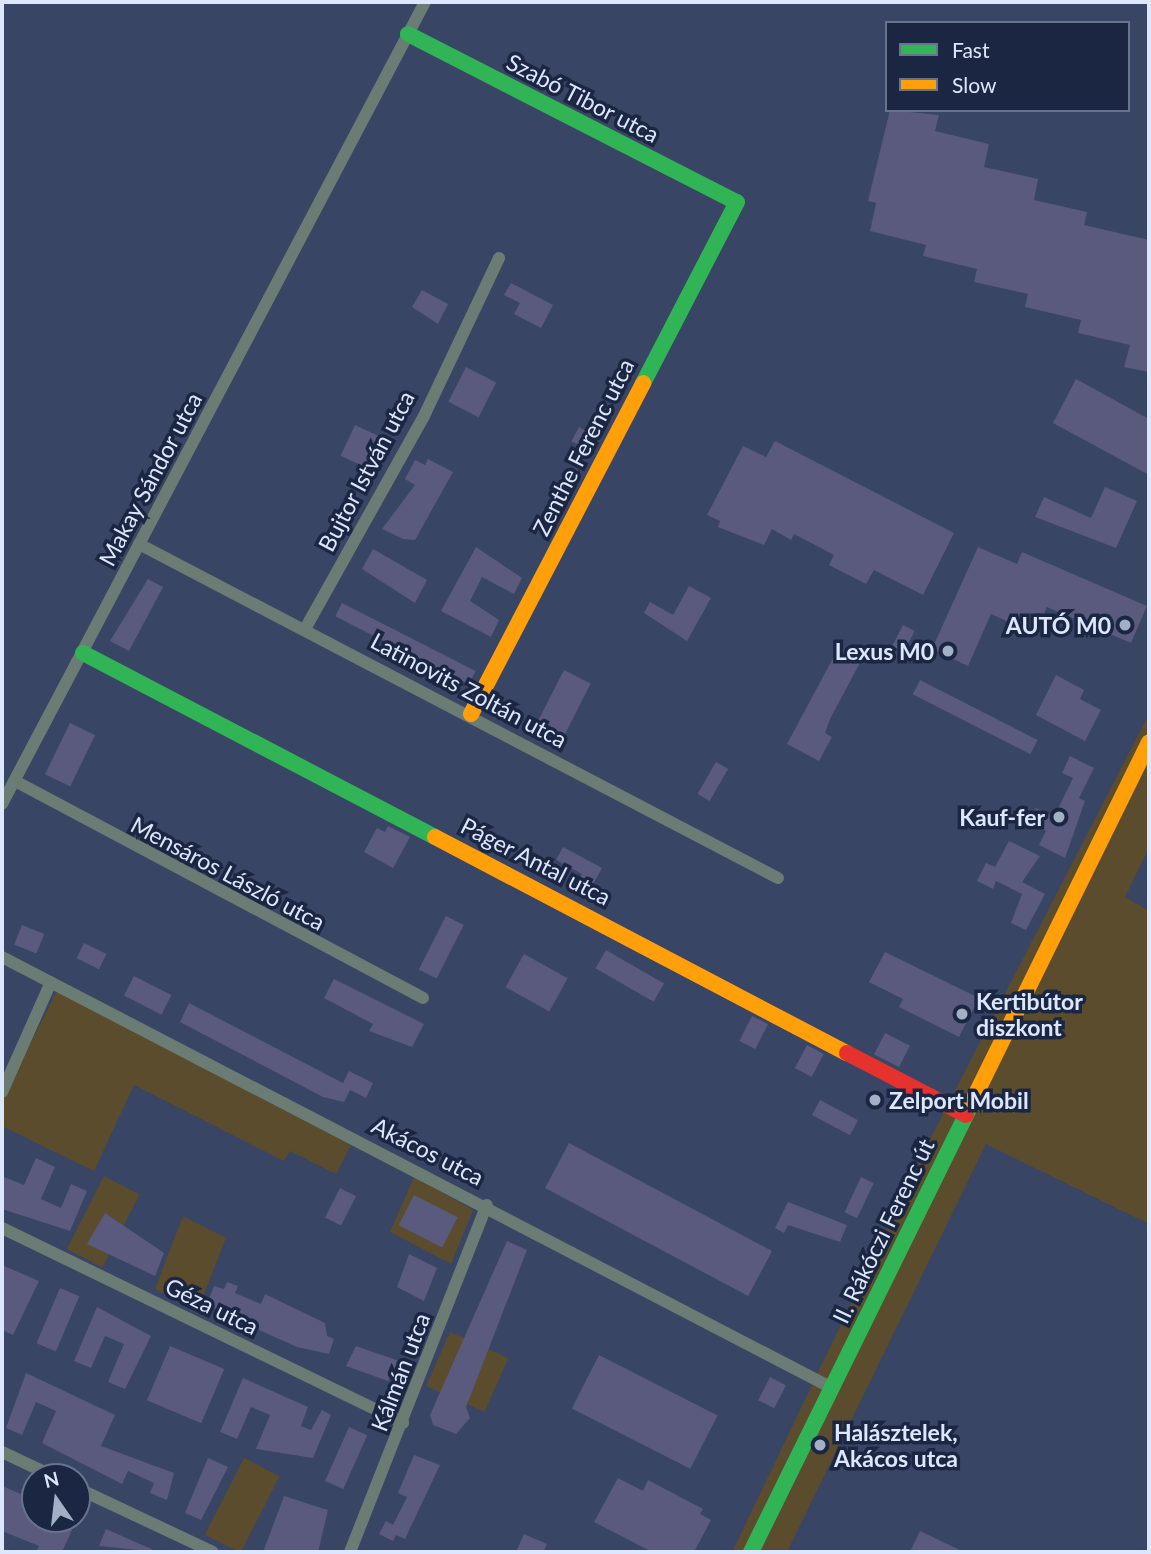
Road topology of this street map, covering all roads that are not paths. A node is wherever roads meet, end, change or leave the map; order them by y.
1 (425, 2) edge
2 (408, 34) junction
3 (737, 202) joint
4 (499, 258) dead end
5 (139, 544) junction
6 (305, 629) junction
7 (83, 653) junction
8 (471, 714) junction
9 (1149, 742) edge
10 (15, 781) junction
11 (2, 804) edge
12 (778, 878) dead end
13 (2, 957) edge
14 (51, 982) junction
15 (423, 998) dead end
16 (2, 1092) edge
17 (966, 1115) junction
18 (486, 1205) junction
19 (2, 1228) edge
20 (832, 1388) junction
21 (403, 1423) junction
22 (2, 1452) edge
23 (25, 1463) edge
24 (91, 1495) edge
25 (213, 1552) edge
26 (351, 1552) edge
27 (751, 1552) edge

1 - 2 street, Makay Sándor utca
2 - 3 street, Szabó Tibor utca
2 - 5 street, Makay Sándor utca
3 - 8 street, Zenthe Ferenc utca
4 - 6 street, Bujtor István utca
5 - 6 street, Latinovits Zoltán utca
5 - 7 street, Makay Sándor utca
6 - 8 street, Latinovits Zoltán utca
7 - 10 street, Makay Sándor utca
7 - 17 street, Páger Antal utca
8 - 12 street, Latinovits Zoltán utca
9 - 17 street, II. Rákóczi Ferenc út
10 - 11 street, Makay Sándor utca
10 - 15 street, Mensáros László utca
13 - 14 street, Akácos utca
14 - 16 street
14 - 18 street, Akácos utca
17 - 20 street, II. Rákóczi Ferenc út
18 - 20 street, Akácos utca
18 - 21 street, Kálmán utca
19 - 21 street, Géza utca
20 - 27 street, II. Rákóczi Ferenc út
21 - 26 street, Kálmán utca
22 - 23 street
24 - 25 street

